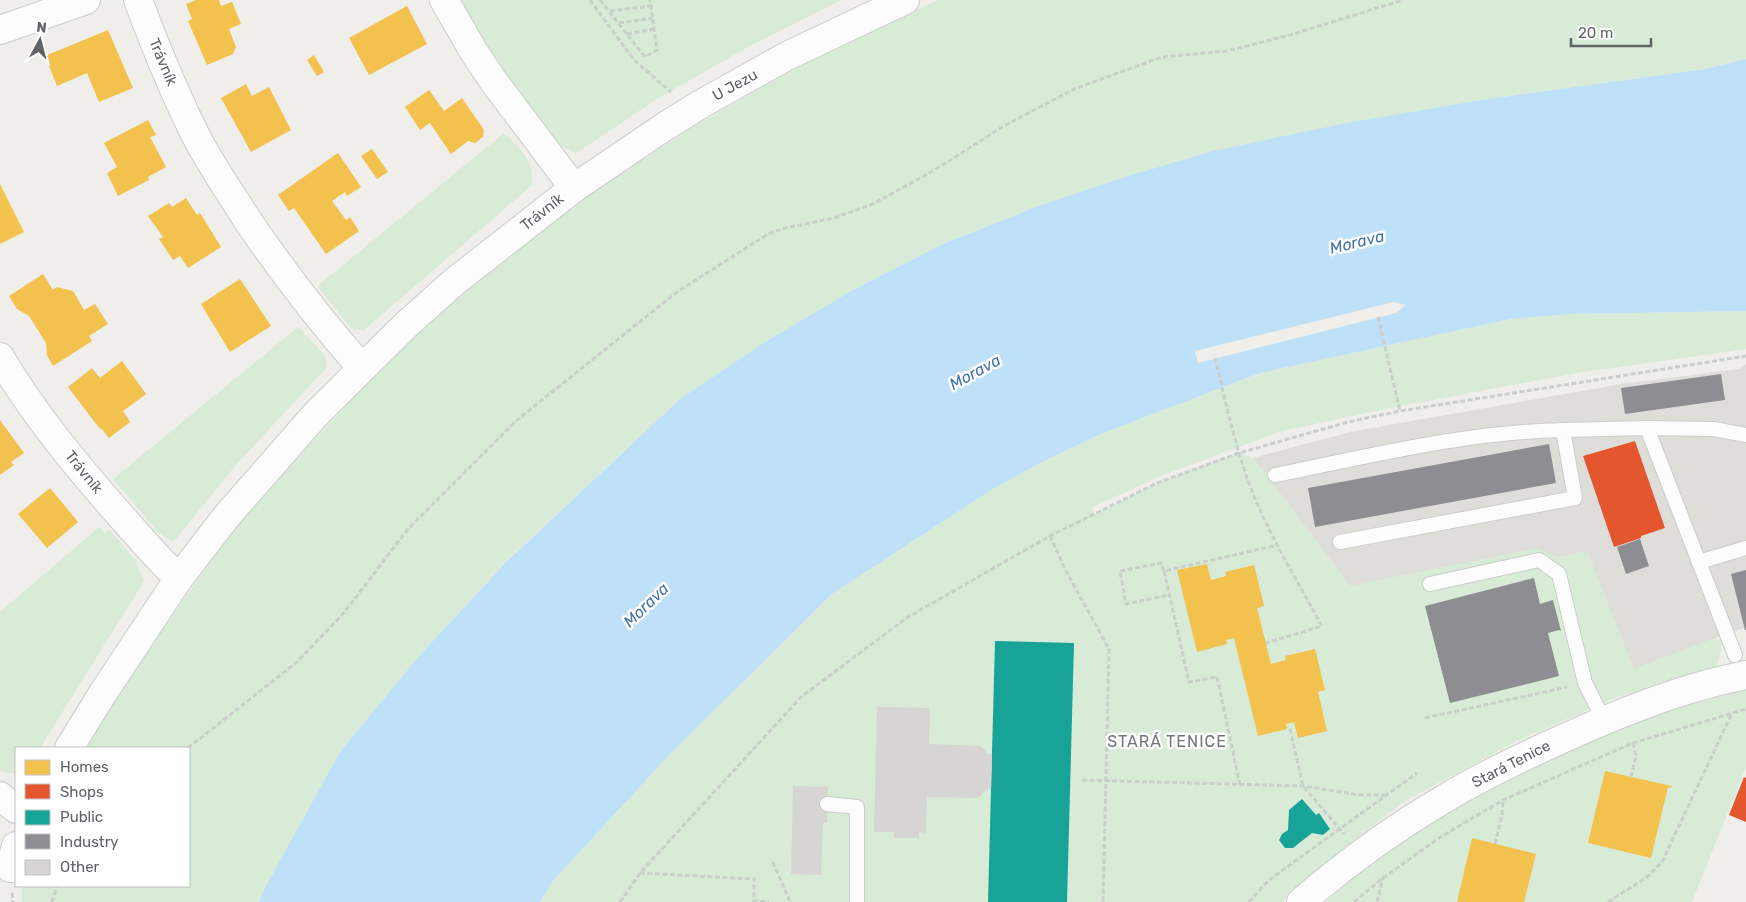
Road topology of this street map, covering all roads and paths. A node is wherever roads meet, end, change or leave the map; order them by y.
1 (86, 0) edge
2 (138, 0) edge
3 (444, 0) edge
4 (590, 0) edge
5 (602, 0) edge
6 (650, 0) edge
7 (905, 0) edge
8 (1403, 0) edge
9 (651, 6) junction
10 (610, 12) junction
11 (652, 18) junction
12 (618, 23) junction
13 (0, 30) edge
14 (654, 30) junction
15 (627, 34) junction
16 (672, 92) dead end
17 (574, 188) junction
18 (1378, 318) dead end
19 (1746, 356) edge
20 (0, 357) edge
21 (1214, 358) dead end
22 (362, 368) junction
23 (1400, 411) junction
24 (1647, 428) junction
25 (1563, 430) junction
26 (1746, 435) edge
27 (1239, 453) junction
28 (1275, 476) dead end
29 (1050, 536) junction
30 (1340, 542) dead end
31 (1278, 545) junction
32 (1746, 548) edge
33 (1698, 562) junction
34 (1164, 572) junction
35 (179, 578) junction
36 (1430, 584) dead end
37 (1169, 595) junction
38 (1266, 642) dead end
39 (1742, 664) edge
40 (1585, 683) junction
41 (1746, 709) edge
42 (1732, 713) junction
43 (1426, 718) dead end
44 (1604, 720) junction
45 (1290, 729) dead end
46 (1633, 743) junction
47 (70, 747) edge
48 (189, 747) edge
49 (1417, 773) dead end
50 (1632, 777) dead end
51 (1082, 780) dead end
52 (1107, 781) junction
53 (1240, 785) junction
54 (1303, 786) junction
55 (1386, 795) junction
56 (0, 796) edge
57 (1503, 800) junction
58 (827, 804) dead end
59 (15, 808) edge
60 (1339, 828) junction
61 (1495, 844) dead end
62 (1361, 853) junction
63 (773, 862) dead end
64 (640, 873) junction
65 (1383, 878) junction
66 (57, 887) edge
67 (52, 902) edge
68 (620, 902) edge
69 (769, 902) edge
70 (790, 902) edge
71 (857, 902) edge
72 (1103, 902) edge
73 (1249, 902) edge
74 (1301, 902) edge
75 (1354, 902) edge
76 (1378, 902) edge
77 (1608, 902) edge

1 - 13 street
2 - 22 street, Trávník
3 - 17 street, Trávník
4 - 16 path
5 - 10 path
6 - 9 path
7 - 17 street, U Jezu
8 - 48 path
9 - 10 path
9 - 11 path
10 - 12 path
11 - 12 path
11 - 14 path
12 - 15 path
14 - 15 path
14 - 15 path
17 - 22 street, Trávník
18 - 23 path
19 - 23 path
20 - 35 street, Trávník
21 - 27 path
22 - 35 street, Trávník
23 - 27 path
24 - 25 lane
24 - 26 lane
24 - 33 lane
25 - 28 lane
25 - 30 lane
27 - 29 path
27 - 31 path
29 - 52 path
29 - 64 path
31 - 34 path
31 - 38 path
32 - 33 lane
33 - 39 lane
34 - 37 path
34 - 37 path
35 - 47 street, Trávník
36 - 40 lane
37 - 53 path
39 - 44 street, Stará Tenice
40 - 43 path
40 - 44 lane
41 - 42 path
42 - 46 path
42 - 77 path
44 - 62 street, Stará Tenice
45 - 54 path
46 - 50 path
46 - 57 path
49 - 55 path
51 - 52 path
52 - 53 path
52 - 72 path
53 - 54 path
54 - 55 path
54 - 60 path
55 - 60 path
56 - 59 street
57 - 61 path
57 - 65 path
58 - 71 lane
60 - 62 path
60 - 73 path
62 - 65 path
62 - 74 street, Stará Tenice
63 - 70 path
64 - 68 path
64 - 69 path
65 - 75 path
65 - 76 path
66 - 67 path

